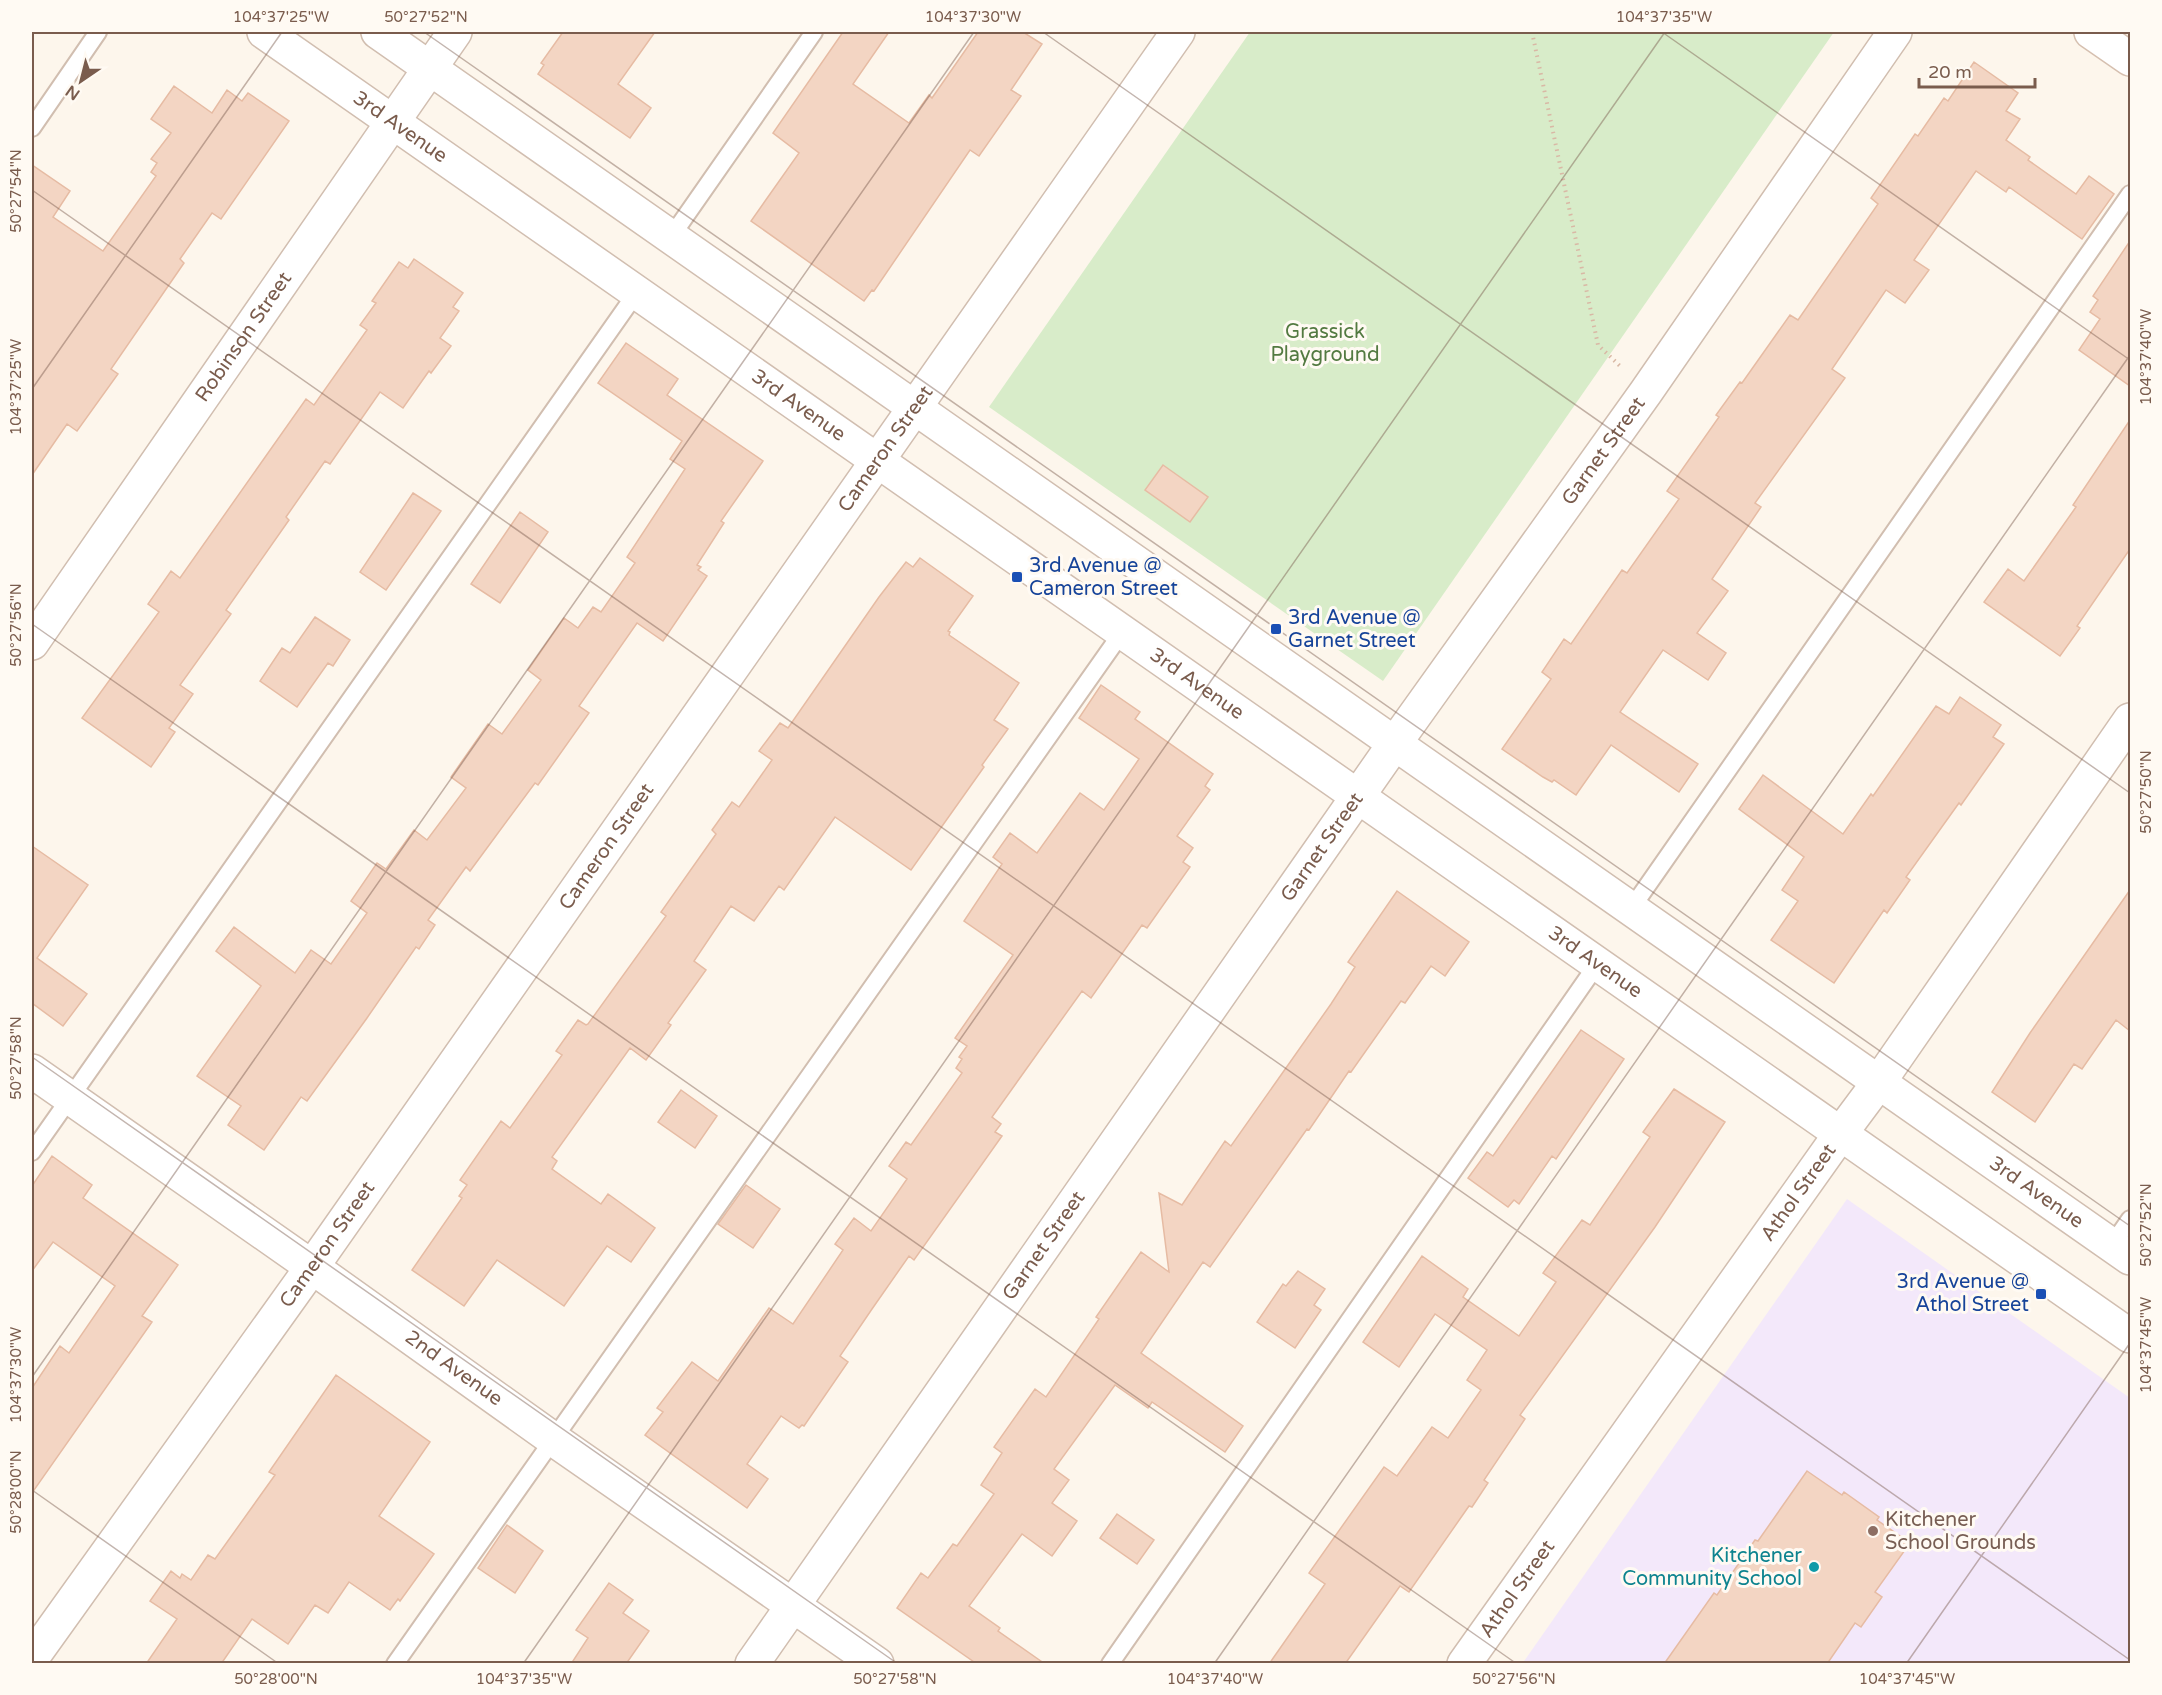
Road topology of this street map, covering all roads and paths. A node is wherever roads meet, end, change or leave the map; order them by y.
1 (98, 32) edge
2 (264, 32) edge
3 (378, 32) edge
4 (455, 32) edge
5 (814, 32) edge
6 (1178, 32) edge
7 (1532, 32) edge
8 (1895, 32) edge
9 (2091, 32) edge
10 (2130, 59) edge
11 (430, 68) junction
12 (394, 122) junction
13 (32, 128) edge
14 (2130, 195) edge
15 (671, 237) junction
16 (637, 292) junction
17 (1646, 392) junction
18 (916, 408) junction
19 (878, 460) junction
20 (1122, 631) junction
21 (32, 643) edge
22 (2130, 720) edge
23 (1395, 743) junction
24 (1359, 797) junction
25 (1631, 909) junction
26 (1598, 963) junction
27 (32, 1071) edge
28 (1879, 1082) junction
29 (69, 1098) junction
30 (1841, 1133) junction
31 (32, 1152) edge
32 (2130, 1219) edge
33 (2121, 1252) edge
34 (312, 1267) junction
35 (2130, 1336) edge
36 (553, 1439) junction
37 (793, 1606) junction
38 (32, 1658) edge
39 (395, 1664) edge
40 (752, 1664) edge
41 (877, 1664) edge
42 (1110, 1664) edge
43 (1464, 1664) edge

1 - 13 lane
2 - 12 street, 3rd Avenue
3 - 11 street, 3rd Avenue
4 - 11 street, Robinson Street
5 - 15 lane
6 - 18 street, Cameron Street
7 - 17 path
8 - 17 street, Garnet Street
9 - 10 street
11 - 12 street, Robinson Street
11 - 15 street, 3rd Avenue
12 - 16 street, 3rd Avenue
12 - 21 street, Robinson Street
14 - 25 lane
15 - 18 street, 3rd Avenue
16 - 19 street, 3rd Avenue
16 - 29 lane
17 - 23 street, Garnet Street
18 - 19 street, Cameron Street
18 - 23 street, 3rd Avenue
19 - 20 street, 3rd Avenue
19 - 34 street, Cameron Street
20 - 24 street, 3rd Avenue
20 - 36 lane
22 - 28 street, Athol Street
23 - 24 street, Garnet Street
23 - 25 street, 3rd Avenue
24 - 26 street, 3rd Avenue
24 - 37 street, Garnet Street
25 - 28 street, 3rd Avenue
26 - 30 street, 3rd Avenue
26 - 42 lane
27 - 29 street, 2nd Avenue
28 - 30 street, Athol Street
28 - 33 street, 3rd Avenue
29 - 31 lane
29 - 34 street, 2nd Avenue
30 - 35 street, 3rd Avenue
30 - 43 street, Athol Street
32 - 33 lane
34 - 36 street, 2nd Avenue
34 - 38 street, Cameron Street
36 - 37 street, 2nd Avenue
36 - 39 lane
37 - 40 street, Garnet Street
37 - 41 street, 2nd Avenue

